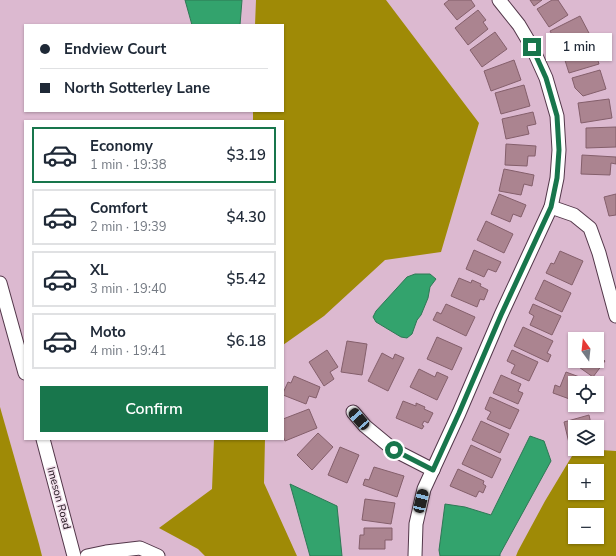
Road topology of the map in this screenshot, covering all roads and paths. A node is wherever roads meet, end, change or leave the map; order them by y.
1 (499, 0) edge
2 (551, 207) junction
3 (0, 283) edge
4 (616, 316) edge
5 (24, 369) edge
6 (353, 412) dead end
7 (43, 440) edge
8 (433, 470) junction
9 (74, 556) edge
10 (87, 556) edge
11 (158, 556) edge
12 (415, 556) edge

1 - 2 street
2 - 4 street
2 - 8 street
3 - 5 street
6 - 8 street
7 - 9 street, Imeson Road
8 - 12 street
10 - 11 street

